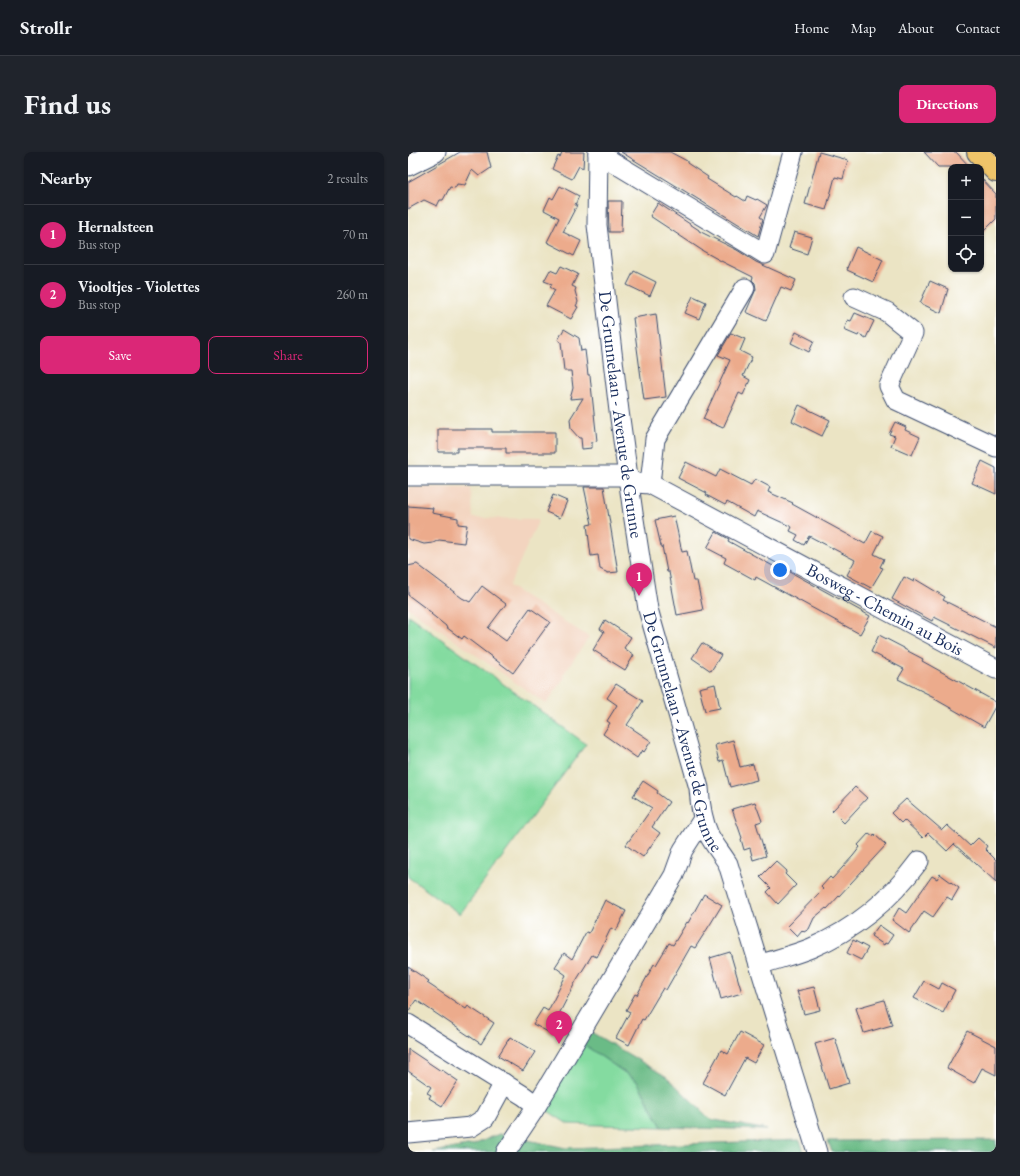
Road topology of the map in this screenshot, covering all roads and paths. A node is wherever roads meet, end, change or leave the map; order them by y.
1 (436, 152) edge
2 (793, 152) edge
3 (978, 152) edge
4 (598, 153) edge
5 (408, 166) edge
6 (996, 171) edge
7 (745, 288) dead end
8 (854, 297) dead end
9 (996, 447) edge
10 (408, 476) edge
11 (628, 476) junction
12 (650, 484) junction
13 (996, 669) edge
14 (706, 827) junction
15 (919, 861) dead end
16 (759, 965) junction
17 (408, 1024) edge
18 (504, 1084) junction
19 (536, 1105) junction
20 (408, 1133) edge
21 (510, 1145) edge
22 (818, 1152) edge

1 - 5 street
2 - 4 street
3 - 6 main road
4 - 11 street, De Grunnelaan - Avenue de Grunne
7 - 12 street
8 - 9 street
10 - 11 street, Bosweg - Chemin au Bois
11 - 12 street, Bosweg - Chemin au Bois
11 - 14 street, De Grunnelaan - Avenue de Grunne
12 - 13 street, Bosweg - Chemin au Bois
14 - 16 street, De Grunnelaan - Avenue de Grunne
14 - 19 street
15 - 16 street
16 - 22 street, De Grunnelaan - Avenue de Grunne
17 - 18 street
18 - 19 street
18 - 20 street
19 - 21 street

